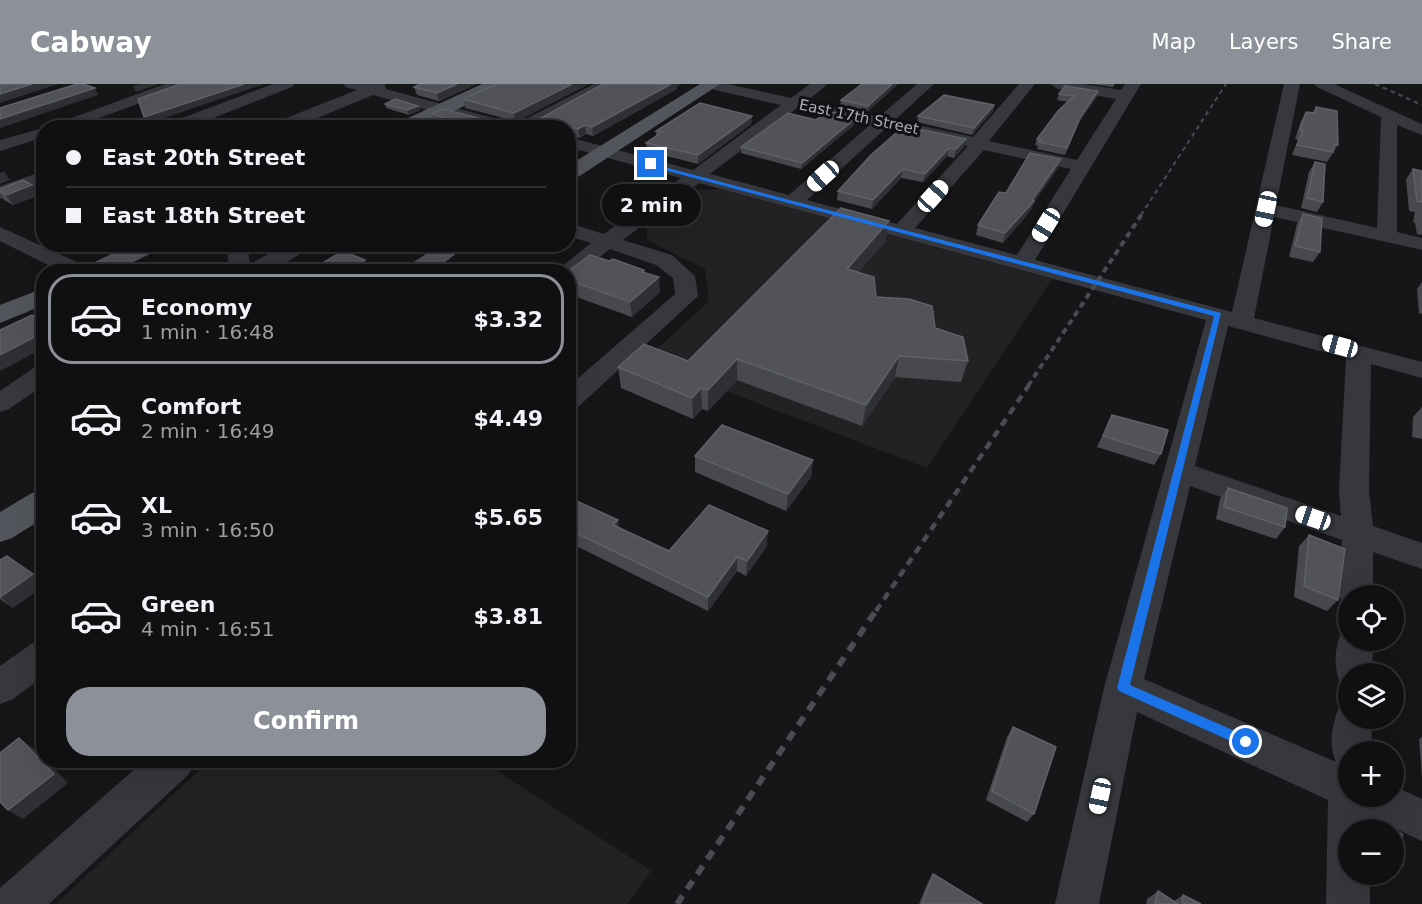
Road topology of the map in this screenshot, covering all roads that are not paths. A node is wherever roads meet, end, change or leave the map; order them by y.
1 (180, 84) edge
2 (287, 84) edge
3 (351, 84) edge
4 (496, 84) edge
5 (606, 84) edge
6 (710, 84) edge
7 (820, 84) edge
8 (926, 84) edge
9 (1027, 84) edge
10 (1058, 84) edge
11 (1292, 84) edge
12 (1322, 84) edge
13 (380, 87) edge
14 (1130, 90) edge
15 (794, 103) junction
16 (443, 108) junction
17 (1389, 114) junction
18 (77, 120) edge
19 (193, 120) edge
20 (297, 120) edge
21 (418, 120) edge
22 (485, 120) edge
23 (536, 120) edge
24 (883, 123) junction
25 (1422, 130) edge
26 (36, 133) edge
27 (4, 142) edge
28 (980, 143) junction
29 (576, 144) edge
30 (605, 152) junction
31 (1082, 166) junction
32 (576, 170) edge
33 (697, 177) junction
34 (36, 179) edge
35 (0, 193) edge
36 (793, 202) junction
37 (1266, 209) junction
38 (901, 231) junction
39 (576, 232) edge
40 (0, 233) edge
41 (1387, 237) junction
42 (607, 242) junction
43 (1422, 244) edge
44 (36, 251) edge
45 (39, 252) edge
46 (135, 252) edge
47 (289, 252) edge
48 (446, 252) edge
49 (64, 264) edge
50 (110, 264) edge
51 (267, 264) edge
52 (427, 264) edge
53 (1022, 264) junction
54 (576, 265) edge
55 (36, 299) edge
56 (0, 315) edge
57 (1230, 317) junction
58 (1359, 352) junction
59 (1422, 370) edge
60 (36, 378) edge
61 (576, 395) edge
62 (0, 403) edge
63 (1178, 471) junction
64 (36, 507) edge
65 (0, 529) edge
66 (1358, 534) junction
67 (1422, 556) edge
68 (1356, 585) edge
69 (36, 661) edge
70 (0, 687) edge
71 (1123, 688) junction
72 (166, 768) edge
73 (1338, 784) edge
74 (1349, 807) edge
75 (1393, 807) edge
76 (1422, 820) edge
77 (15, 904) edge
78 (1077, 904) edge
79 (1348, 904) edge

1 - 18 street
2 - 19 street
3 - 13 street
4 - 16 main road
5 - 23 street
6 - 15 street, East 17th Street
6 - 30 main road
7 - 15 street
8 - 24 street
9 - 28 street
10 - 14 street
11 - 37 street
12 - 17 street
13 - 16 street
13 - 20 street
14 - 31 street
15 - 24 street, East 17th Street
15 - 33 street
16 - 21 main road
16 - 22 street
17 - 25 street
17 - 41 street
24 - 28 street, East 17th Street
24 - 36 street
26 - 27 street
28 - 31 street, East 17th Street
28 - 38 street
29 - 30 street
30 - 32 main road
30 - 33 street
31 - 53 street
33 - 36 street
33 - 42 street
34 - 35 street
36 - 38 street
37 - 41 street
37 - 57 street
38 - 53 street
39 - 42 street
40 - 44 street
41 - 43 street
42 - 54 street
42 - 61 street
45 - 49 street
46 - 50 main road
47 - 51 street
48 - 52 main road
53 - 57 street
55 - 56 main road
57 - 58 street
57 - 63 street
58 - 59 street
58 - 66 street
60 - 62 street
63 - 66 street
63 - 71 street
64 - 65 main road
66 - 67 street
66 - 68 street
69 - 70 street
71 - 73 street
71 - 78 street
72 - 77 street
74 - 79 street
75 - 76 street

